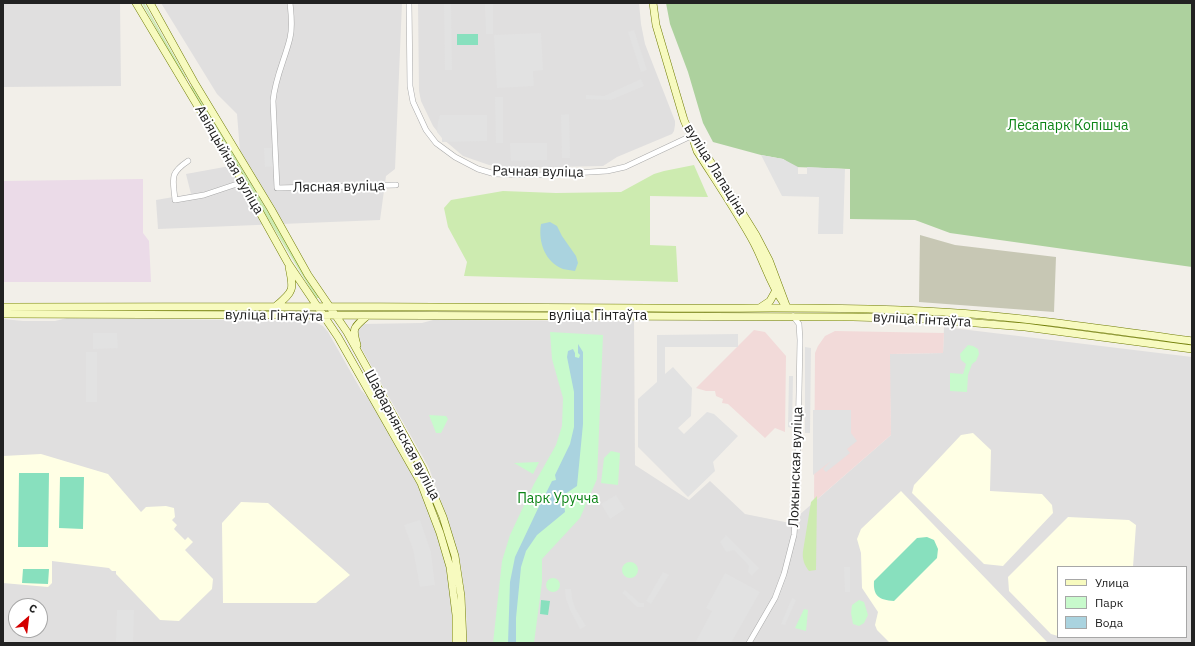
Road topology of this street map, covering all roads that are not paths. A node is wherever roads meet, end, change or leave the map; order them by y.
1 (136, 3) edge
2 (150, 3) edge
3 (290, 3) edge
4 (409, 3) edge
5 (653, 3) edge
6 (194, 82) junction
7 (186, 86) junction
8 (196, 103) junction
9 (212, 110) junction
10 (691, 136) junction
11 (188, 161) dead end
12 (243, 182) junction
13 (396, 186) dead end
14 (288, 263) junction
15 (775, 292) junction
16 (276, 306) junction
17 (318, 306) junction
18 (3, 307) edge
19 (329, 307) junction
20 (759, 308) junction
21 (787, 308) junction
22 (3, 314) edge
23 (325, 316) junction
24 (335, 316) junction
25 (367, 316) junction
26 (793, 316) junction
27 (1192, 341) edge
28 (1192, 349) edge
29 (360, 355) junction
30 (456, 643) edge
31 (463, 643) edge
32 (749, 643) edge

1 - 7 main road, Авіяцыйная вуліца
2 - 6 main road, Авіяцыйная вуліца
3 - 13 street, Лясная вуліца
4 - 10 street, Рачная вуліца
5 - 10 main road, вуліца Лапаціна
6 - 7 main road
6 - 9 main road, Авіяцыйная вуліца
7 - 8 main road, Авіяцыйная вуліца
8 - 9 main road
8 - 12 main road, Авіяцыйная вуліца
9 - 19 main road, Авіяцыйная вуліца
10 - 15 main road, Ложынская вуліца
10 - 21 main road, вуліца Лапаціна
11 - 12 street
12 - 14 main road, Авіяцыйная вуліца
14 - 16 main road
14 - 17 main road, Авіяцыйная вуліца
15 - 20 main road
15 - 21 main road, Ложынская вуліца
16 - 17 main road, вуліца Гінтаўта
16 - 18 main road, вуліца Гінтаўта
17 - 19 main road, вуліца Гінтаўта
17 - 23 main road, Авіяцыйная вуліца
19 - 20 main road, вуліца Гінтаўта
19 - 24 main road, Шафарнянская вуліца
20 - 21 main road, вуліца Гінтаўта
21 - 26 main road, Ложынская вуліца
21 - 27 main road, вуліца Гінтаўта
22 - 23 main road, вуліца Гінтаўта
23 - 24 main road, вуліца Гінтаўта
23 - 30 main road, Шафарнянская вуліца
24 - 25 main road, вуліца Гінтаўта
24 - 29 main road, Шафарнянская вуліца
25 - 26 main road, вуліца Гінтаўта
25 - 29 main road
26 - 28 main road, вуліца Гінтаўта
26 - 32 street, Ложынская вуліца
29 - 31 main road, Шафарнянская вуліца

